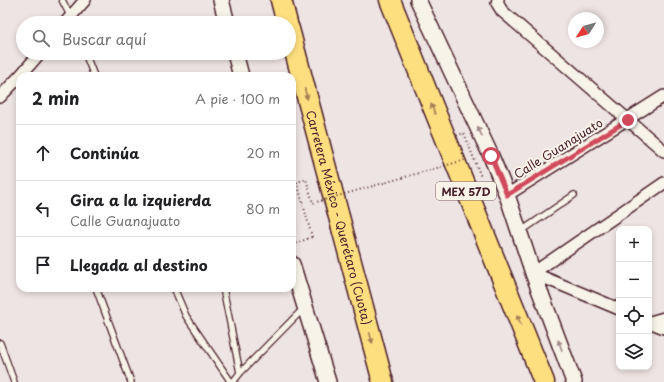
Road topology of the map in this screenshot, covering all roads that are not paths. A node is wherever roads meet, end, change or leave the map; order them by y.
1 (62, 0) edge
2 (85, 0) edge
3 (221, 0) edge
4 (281, 0) edge
5 (390, 0) edge
6 (418, 0) edge
7 (498, 1) edge
8 (68, 16) edge
9 (74, 16) edge
10 (225, 16) edge
11 (285, 16) edge
12 (296, 55) edge
13 (35, 60) edge
14 (88, 60) edge
15 (237, 60) edge
16 (25, 72) edge
17 (92, 72) edge
18 (240, 72) edge
19 (16, 82) edge
20 (1, 93) edge
21 (664, 96) edge
22 (628, 120) junction
23 (664, 150) edge
24 (664, 183) edge
25 (507, 195) junction
26 (574, 195) dead end
27 (520, 232) junction
28 (533, 273) junction
29 (296, 277) edge
30 (97, 292) edge
31 (176, 292) edge
32 (224, 292) edge
33 (305, 307) junction
34 (616, 308) edge
35 (664, 318) edge
36 (652, 321) edge
37 (652, 323) edge
38 (664, 328) edge
39 (0, 343) edge
40 (240, 373) junction
41 (14, 382) edge
42 (131, 382) edge
43 (232, 382) edge
44 (328, 382) edge
45 (383, 382) edge
46 (544, 382) edge
47 (574, 382) edge

1 - 8 lane
2 - 9 street
3 - 10 street
4 - 11 highway
46 -> 5 highway, MEX 57D
25 -> 6 street
7 - 22 street
12 -> 45 highway, Carretera México - Querétaro (Cuota)
13 - 16 street
14 - 17 lane
15 - 18 street
19 - 20 street
21 - 22 street, Calle Guanajuato
22 - 23 street
22 - 25 street, Calle Guanajuato
24 - 28 street
25 - 27 street
26 - 27 lane
27 - 28 street
28 - 34 street
47 -> 28 street
29 - 33 street
30 - 42 lane
31 - 43 lane
32 - 40 lane
33 - 40 lane
33 - 44 street
35 - 36 street
37 - 38 street
39 - 41 lane
40 - 43 lane

